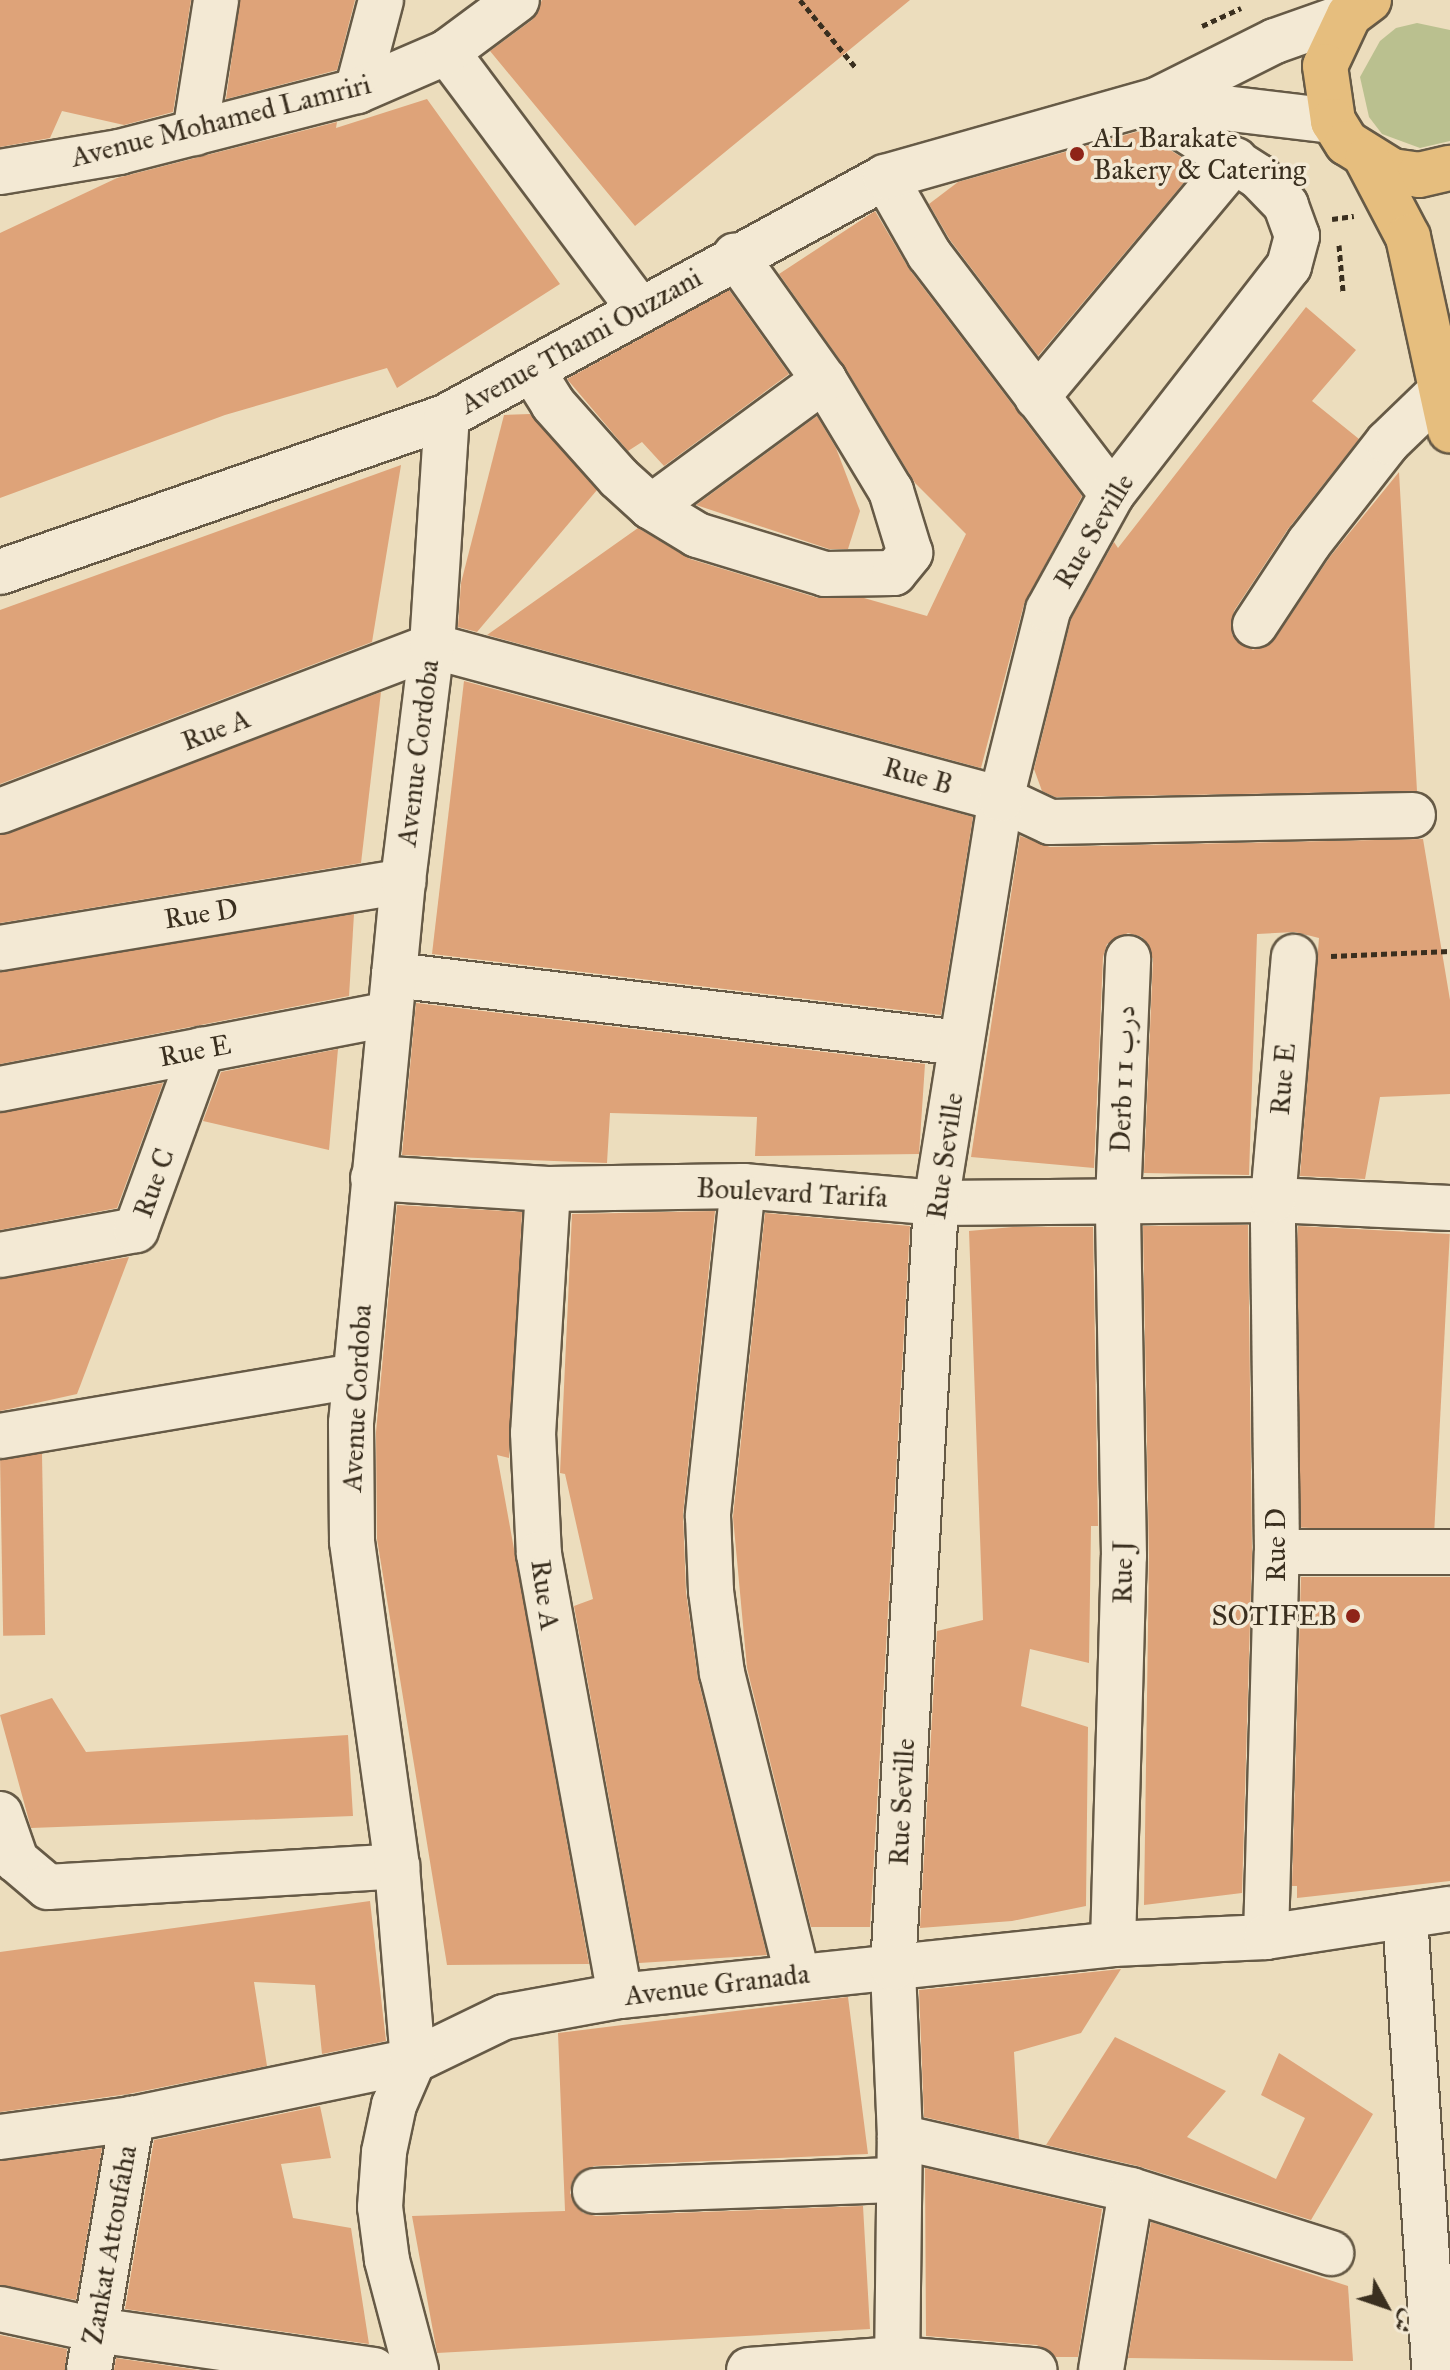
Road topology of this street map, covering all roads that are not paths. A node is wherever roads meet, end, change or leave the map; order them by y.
1 (216, 0) edge
2 (381, 0) edge
3 (517, 0) edge
4 (1358, 5) edge
5 (447, 52) junction
6 (357, 91) junction
7 (1151, 102) junction
8 (1333, 121) junction
9 (195, 133) junction
10 (1367, 159) junction
11 (1235, 160) junction
12 (1450, 168) edge
13 (0, 172) edge
14 (885, 177) junction
15 (735, 255) junction
16 (639, 309) junction
17 (532, 370) junction
18 (824, 380) junction
19 (1037, 397) junction
20 (1447, 409) edge
21 (447, 416) junction
22 (1112, 494) junction
23 (651, 507) junction
24 (0, 572) edge
25 (1255, 625) dead end
26 (432, 646) junction
27 (1001, 799) junction
28 (0, 811) edge
29 (1413, 815) dead end
30 (403, 881) junction
31 (0, 948) edge
32 (1294, 957) road end
33 (1128, 958) dead end
34 (392, 994) junction
35 (961, 1043) junction
36 (202, 1050) junction
37 (0, 1089) edge
38 (373, 1178) junction
39 (743, 1186) junction
40 (548, 1189) junction
41 (1273, 1200) junction
42 (1118, 1201) junction
43 (936, 1203) junction
44 (1450, 1208) edge
45 (0, 1255) edge
46 (353, 1376) junction
47 (0, 1436) edge
48 (1277, 1552) junction
49 (1450, 1552) edge
50 (1, 1818) edge
51 (397, 1866) junction
52 (1450, 1909) edge
53 (1405, 1916) junction
54 (1266, 1937) junction
55 (1113, 1944) junction
56 (893, 1968) junction
57 (797, 1974) junction
58 (620, 1996) junction
59 (413, 2061) junction
60 (132, 2119) junction
61 (0, 2137) edge
62 (900, 2137) junction
63 (899, 2180) junction
64 (1131, 2190) junction
65 (595, 2191) dead end
66 (1331, 2253) dead end
67 (0, 2309) edge
68 (92, 2350) edge
69 (897, 2364) edge
70 (1020, 2369) edge
71 (374, 2370) edge
72 (416, 2370) edge
73 (749, 2370) edge
74 (1101, 2370) edge
75 (1434, 2370) edge

1 - 9 street
2 - 6 street
3 - 5 street, Avenue Mohamed Lamriri
4 - 7 street, Avenue Thami Ouzzani
4 - 8 main road
5 - 6 street, Avenue Mohamed Lamriri
5 - 16 street
6 - 9 street, Avenue Mohamed Lamriri
7 - 8 street, Avenue Thami Ouzzani
7 - 11 street, Rue Seville
7 - 14 street, Avenue Thami Ouzzani
8 - 10 main road
9 - 13 street, Avenue Mohamed Lamriri
10 - 12 main road
10 - 20 main road
11 - 19 street
11 - 22 street, Rue Seville
14 - 15 street, Avenue Thami Ouzzani
14 - 19 street
15 - 16 street, Avenue Thami Ouzzani
15 - 18 street
16 - 17 street, Avenue Thami Ouzzani
17 - 21 street, Avenue Thami Ouzzani
17 - 23 street
18 - 23 street
18 - 23 street
19 - 22 street
20 - 25 street
21 - 24 street, Avenue Thami Ouzzani
21 - 26 street, Avenue Cordoba
22 - 27 street, Rue Seville
26 - 27 street, Rue B
26 - 28 street, Rue A
26 - 30 street, Avenue Cordoba
27 - 29 street, Rue B
27 - 35 street, Rue Seville
30 - 31 street, Rue D
30 - 34 street, Avenue Cordoba
32 - 41 street, Rue E
33 - 42 street, Derb 1 درب 1
34 - 35 street, Rue E
34 - 36 street, Rue E
34 - 38 street, Avenue Cordoba
35 - 43 street, Rue Seville
36 - 37 street, Rue E
36 - 45 street, Rue C
38 - 40 street, Boulevard Tarifa
38 - 46 street, Avenue Cordoba
39 - 40 street, Boulevard Tarifa
39 - 43 street, Boulevard Tarifa
39 - 57 street
40 - 58 street, Rue A
41 - 42 street, Boulevard Tarifa
41 - 44 street, Boulevard Tarifa
41 - 48 street, Rue D
42 - 43 street, Boulevard Tarifa
42 - 55 street, Rue J
43 - 56 street, Rue Seville
46 - 47 street
46 - 51 street, Avenue Cordoba
48 - 49 street
48 - 54 street, Rue D
50 - 51 street
51 - 59 street, Avenue Cordoba
52 - 53 street, Avenue Granada
53 - 54 street, Avenue Granada
53 - 75 street
54 - 55 street, Avenue Granada
55 - 56 street, Avenue Granada
56 - 57 street, Avenue Granada
56 - 62 street, Rue Seville
57 - 58 street, Avenue Granada
58 - 59 street, Avenue Granada
59 - 60 street, Avenue Granada
59 - 72 street, Avenue Cordoba
60 - 61 street, Avenue Granada
60 - 68 street, Zankat Attoufaha
62 - 63 street, Rue Seville
62 - 64 street
63 - 65 street
63 - 69 street, Rue Seville
64 - 66 street
64 - 74 street
67 - 68 street
68 - 71 street
69 - 70 street
69 - 73 street

